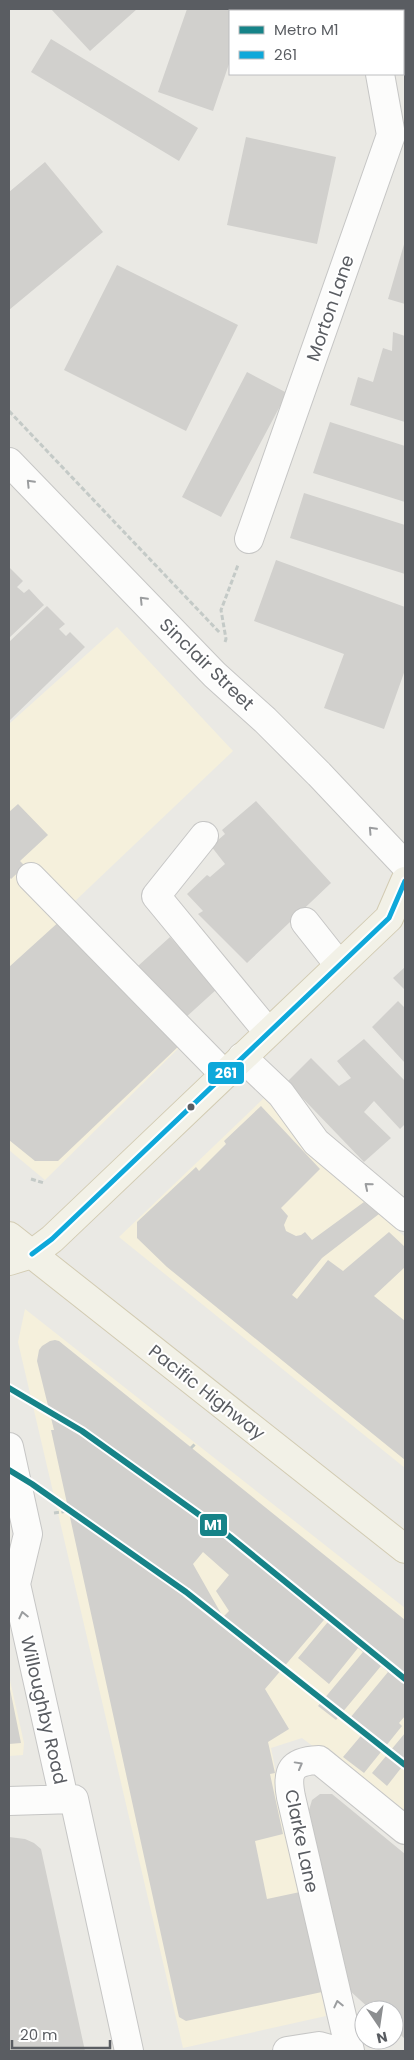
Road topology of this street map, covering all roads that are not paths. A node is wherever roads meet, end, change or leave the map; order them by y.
1 (380, 75) edge
2 (9, 462) edge
3 (249, 539) road end
4 (204, 836) dead end
5 (405, 865) edge
6 (31, 878) dead end
7 (405, 881) edge
8 (305, 922) dead end
9 (340, 965) junction
10 (268, 1032) junction
11 (233, 1066) junction
12 (405, 1217) edge
13 (9, 1236) edge
14 (20, 1257) edge
15 (9, 1447) edge
16 (405, 1549) edge
17 (64, 1799) junction
18 (9, 1801) edge
19 (405, 1830) edge
20 (130, 2051) edge
21 (287, 2051) edge
22 (337, 2051) edge
23 (350, 2051) edge

1 - 3 street, Morton Lane
5 -> 2 street, Sinclair Street
4 - 10 street
6 - 11 street
7 - 9 main road
8 - 9 street
9 - 10 main road
10 - 11 main road
12 -> 11 street
11 - 14 main road
13 - 14 main road, Pacific Highway
14 - 16 main road, Pacific Highway
17 -> 15 street, Willoughby Road
17 - 18 street
17 - 20 street, Willoughby Road
23 -> 19 street, Clarke Lane
21 - 22 street

